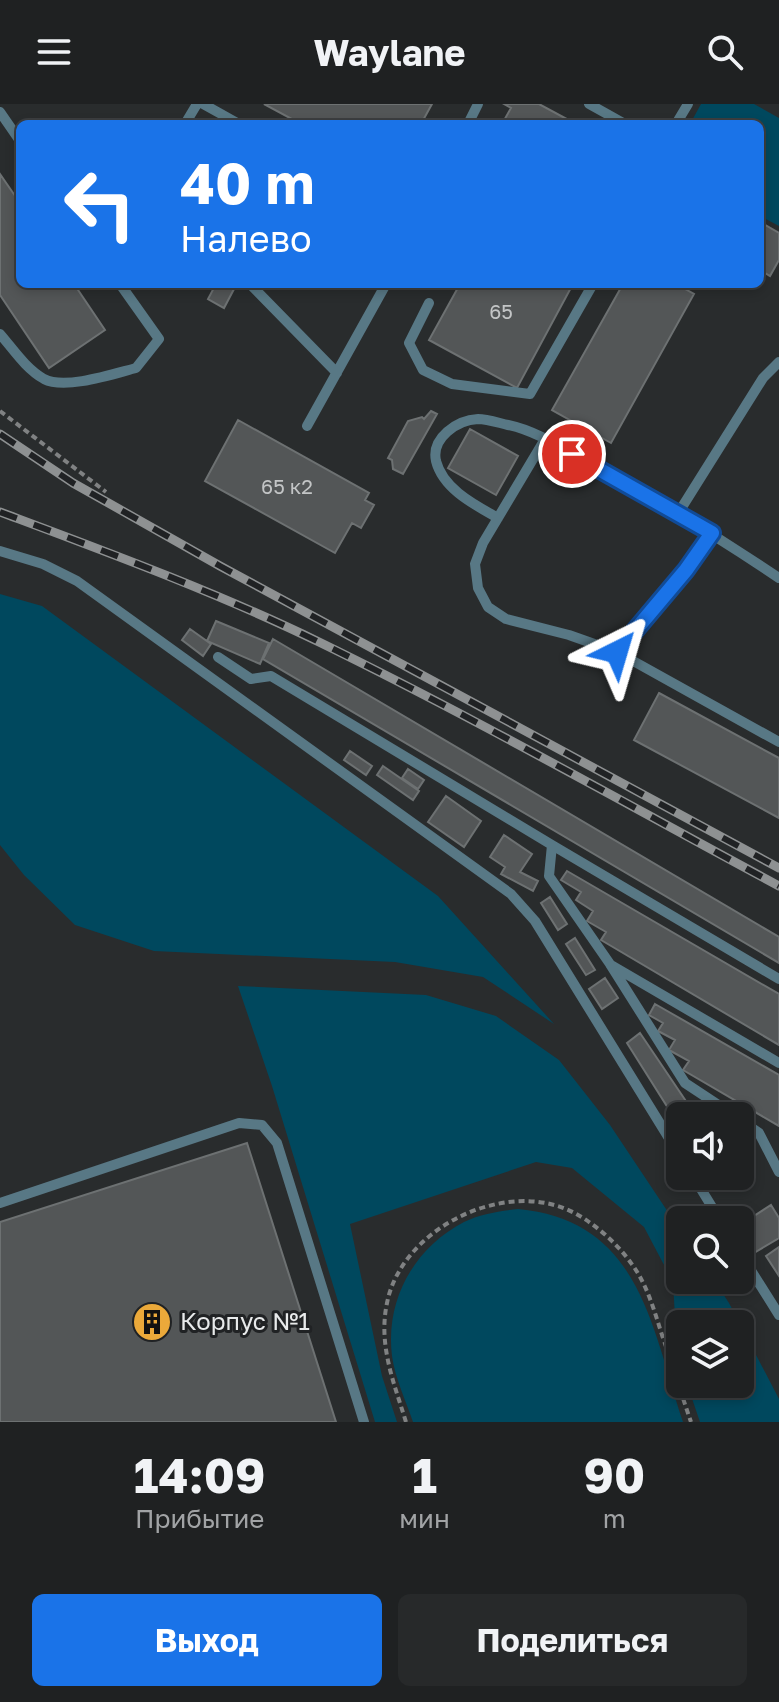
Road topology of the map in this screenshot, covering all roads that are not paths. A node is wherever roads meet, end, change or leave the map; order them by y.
1 (203, 104) edge
2 (589, 104) edge
3 (0, 112) edge
4 (232, 120) edge
5 (618, 120) edge
6 (16, 135) edge
7 (123, 288) edge
8 (254, 288) edge
9 (384, 288) edge
10 (591, 288) edge
11 (429, 303) dead end
12 (0, 334) edge
13 (779, 362) edge
14 (337, 373) junction
15 (307, 426) dead end
16 (545, 439) junction
17 (679, 512) junction
18 (498, 518) junction
19 (712, 533) junction
20 (0, 551) edge
21 (779, 578) edge
22 (617, 652) junction
23 (218, 657) dead end
24 (779, 742) edge
25 (552, 845) junction
26 (610, 964) junction
27 (779, 979) edge
28 (779, 1063) edge
29 (714, 1102) edge
30 (754, 1130) edge
31 (666, 1133) edge
32 (779, 1172) edge
33 (0, 1203) edge
34 (754, 1275) edge
35 (779, 1315) edge
36 (364, 1422) edge

1 - 4 lane
2 - 5 lane
3 - 6 lane
7 - 12 lane
8 - 14 lane
9 - 14 lane
10 - 11 lane
13 - 17 lane
14 - 15 lane
16 - 17 lane
16 - 18 lane
16 - 18 lane
17 - 19 lane
18 - 22 lane
19 - 21 lane
19 - 22 lane
20 - 31 lane
22 - 24 lane
23 - 25 lane
25 - 26 lane
25 - 27 lane
26 - 28 lane
26 - 29 lane
30 - 32 lane
33 - 36 lane
34 - 35 lane

